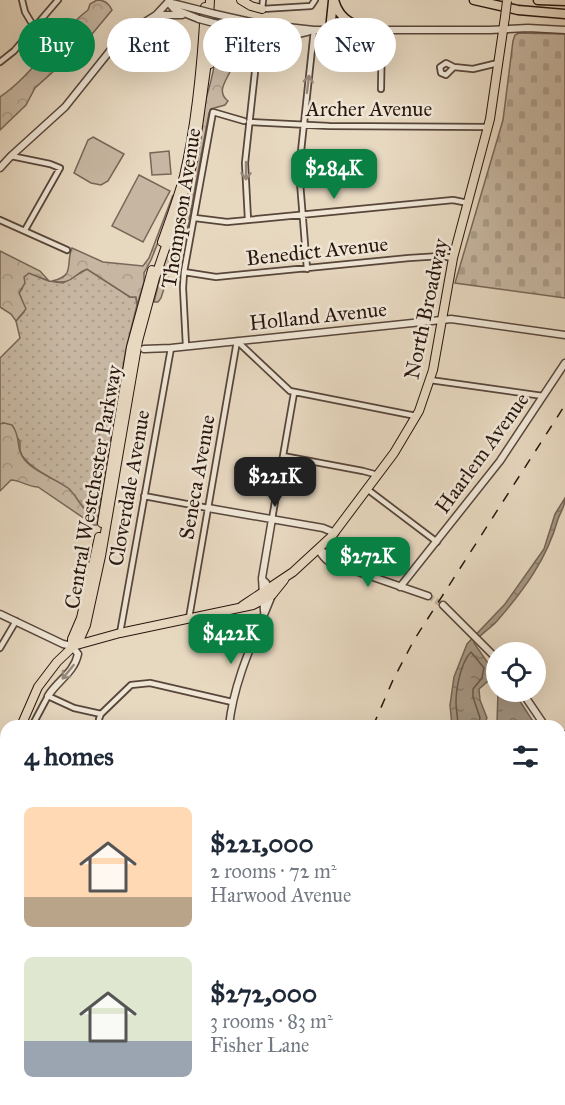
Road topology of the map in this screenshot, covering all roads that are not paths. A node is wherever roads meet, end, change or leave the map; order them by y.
1 (22, 0) edge
2 (57, 0) edge
3 (189, 0) edge
4 (205, 0) edge
5 (210, 0) edge
6 (241, 0) edge
7 (263, 0) edge
8 (328, 0) edge
9 (334, 0) edge
10 (474, 0) edge
11 (507, 0) edge
12 (538, 0) edge
13 (167, 1) edge
14 (565, 1) edge
15 (314, 3) edge
16 (262, 9) junction
17 (200, 10) junction
18 (565, 14) edge
19 (156, 15) junction
20 (186, 15) junction
21 (29, 18) edge
22 (42, 18) edge
23 (233, 18) edge
24 (261, 18) edge
25 (327, 18) edge
26 (330, 18) edge
27 (345, 18) edge
28 (203, 20) edge
29 (302, 29) edge
30 (503, 29) junction
31 (314, 30) junction
32 (565, 30) edge
33 (396, 31) edge
34 (302, 32) edge
35 (18, 46) edge
36 (0, 62) edge
37 (499, 63) junction
38 (454, 67) dead end
39 (484, 67) junction
40 (208, 72) edge
41 (254, 72) edge
42 (381, 72) edge
43 (497, 76) junction
44 (381, 89) dead end
45 (203, 92) junction
46 (213, 112) joint
47 (247, 122) junction
48 (303, 126) junction
49 (488, 126) junction
50 (11, 156) junction
51 (0, 168) edge
52 (468, 203) junction
53 (302, 215) junction
54 (195, 218) junction
55 (0, 220) edge
56 (248, 220) junction
57 (25, 230) junction
58 (67, 250) dead end
59 (453, 258) junction
60 (307, 269) junction
61 (184, 272) junction
62 (441, 321) junction
63 (565, 335) edge
64 (237, 341) junction
65 (186, 346) junction
66 (171, 348) junction
67 (144, 349) dead end
68 (565, 363) edge
69 (430, 380) junction
70 (294, 393) junction
71 (544, 396) junction
72 (417, 416) junction
73 (283, 456) junction
74 (378, 475) junction
75 (367, 489) junction
76 (144, 496) junction
77 (208, 508) junction
78 (272, 519) junction
79 (335, 533) junction
80 (436, 542) junction
81 (319, 550) junction
82 (262, 578) junction
83 (400, 587) junction
84 (265, 593) junction
85 (429, 596) tunnel mouth
86 (443, 605) tunnel mouth
87 (0, 614) edge
88 (189, 618) junction
89 (16, 621) junction
90 (120, 633) junction
91 (72, 646) junction
92 (0, 648) edge
93 (486, 648) edge
94 (48, 696) junction
95 (232, 702) junction
96 (529, 702) edge
97 (102, 714) junction
98 (24, 720) edge
99 (35, 720) edge
100 (99, 720) edge
101 (230, 720) edge
102 (541, 720) edge

1 - 21 street
2 - 22 street
3 - 17 street
4 - 91 main road, Central Westchester Parkway
5 - 45 main road, Central Westchester Parkway
6 - 16 main road
7 - 16 street
8 - 25 highway
9 - 26 highway
9 - 27 highway
10 - 18 highway
11 - 30 main road, North Broadway, bridge
12 - 14 highway
13 - 17 street
13 - 19 street
13 - 20 street
15 - 16 street
16 - 24 street
17 - 23 street, bridge
19 - 20 street
19 - 50 street
20 - 28 street, bridge
29 - 31 street
30 - 32 street
30 - 33 street
30 - 37 main road, North Broadway
31 - 34 street
48 -> 31 street
35 - 36 street
37 - 39 street
37 - 43 main road, North Broadway
38 - 39 street
39 - 43 street
40 - 45 main road
41 - 47 street
42 - 44 street
43 - 49 main road, North Broadway
45 - 91 main road, Central Westchester Parkway
46 - 47 street, Archer Avenue
46 - 54 street, Thompson Avenue
47 - 48 street, Archer Avenue
47 -> 56 street
48 - 49 street, Archer Avenue
48 - 53 street
49 - 52 main road, North Broadway
50 - 51 street
50 - 57 street
52 - 53 street
52 - 59 main road, North Broadway
53 - 56 street
53 - 60 street
54 - 56 street
54 - 61 street, Thompson Avenue
55 - 57 street
57 - 58 street
59 - 60 street, Benedict Avenue
59 - 62 main road, North Broadway
60 - 61 street, Benedict Avenue
61 - 65 street, Thompson Avenue
62 - 63 street, Holland Avenue
62 - 64 street, Holland Avenue
62 - 69 main road, North Broadway
64 - 65 street, Holland Avenue
64 - 70 street
64 - 77 street, Seneca Avenue
65 - 66 street, Holland Avenue
66 - 67 street, Holland Avenue
66 - 76 street, Cloverdale Avenue
68 - 71 street, Haarlem Avenue
69 - 71 street
69 - 72 main road, North Broadway
70 - 72 street
70 - 73 street
71 - 80 street, Haarlem Avenue
72 - 74 main road, North Broadway
73 - 74 street
73 - 78 street
74 - 75 main road, North Broadway
75 - 79 main road, North Broadway
75 - 80 street
76 - 77 street
76 - 90 street, Cloverdale Avenue
77 - 78 street
77 - 88 street, Seneca Avenue
78 - 79 street
78 - 82 street
79 - 81 main road, North Broadway
80 - 83 street, Haarlem Avenue
81 - 83 street
81 - 84 main road, North Broadway
82 - 84 street
82 - 84 street
83 - 85 street
84 - 88 main road, North Broadway
84 - 95 street
86 - 93 street
87 - 89 street
88 - 90 main road, North Broadway
89 - 91 street
89 - 92 street
90 - 91 main road, North Broadway
91 -> 94 street
91 - 98 main road
94 - 97 street
94 - 99 street
95 - 97 street
95 - 101 street
96 - 102 street
97 - 100 street

